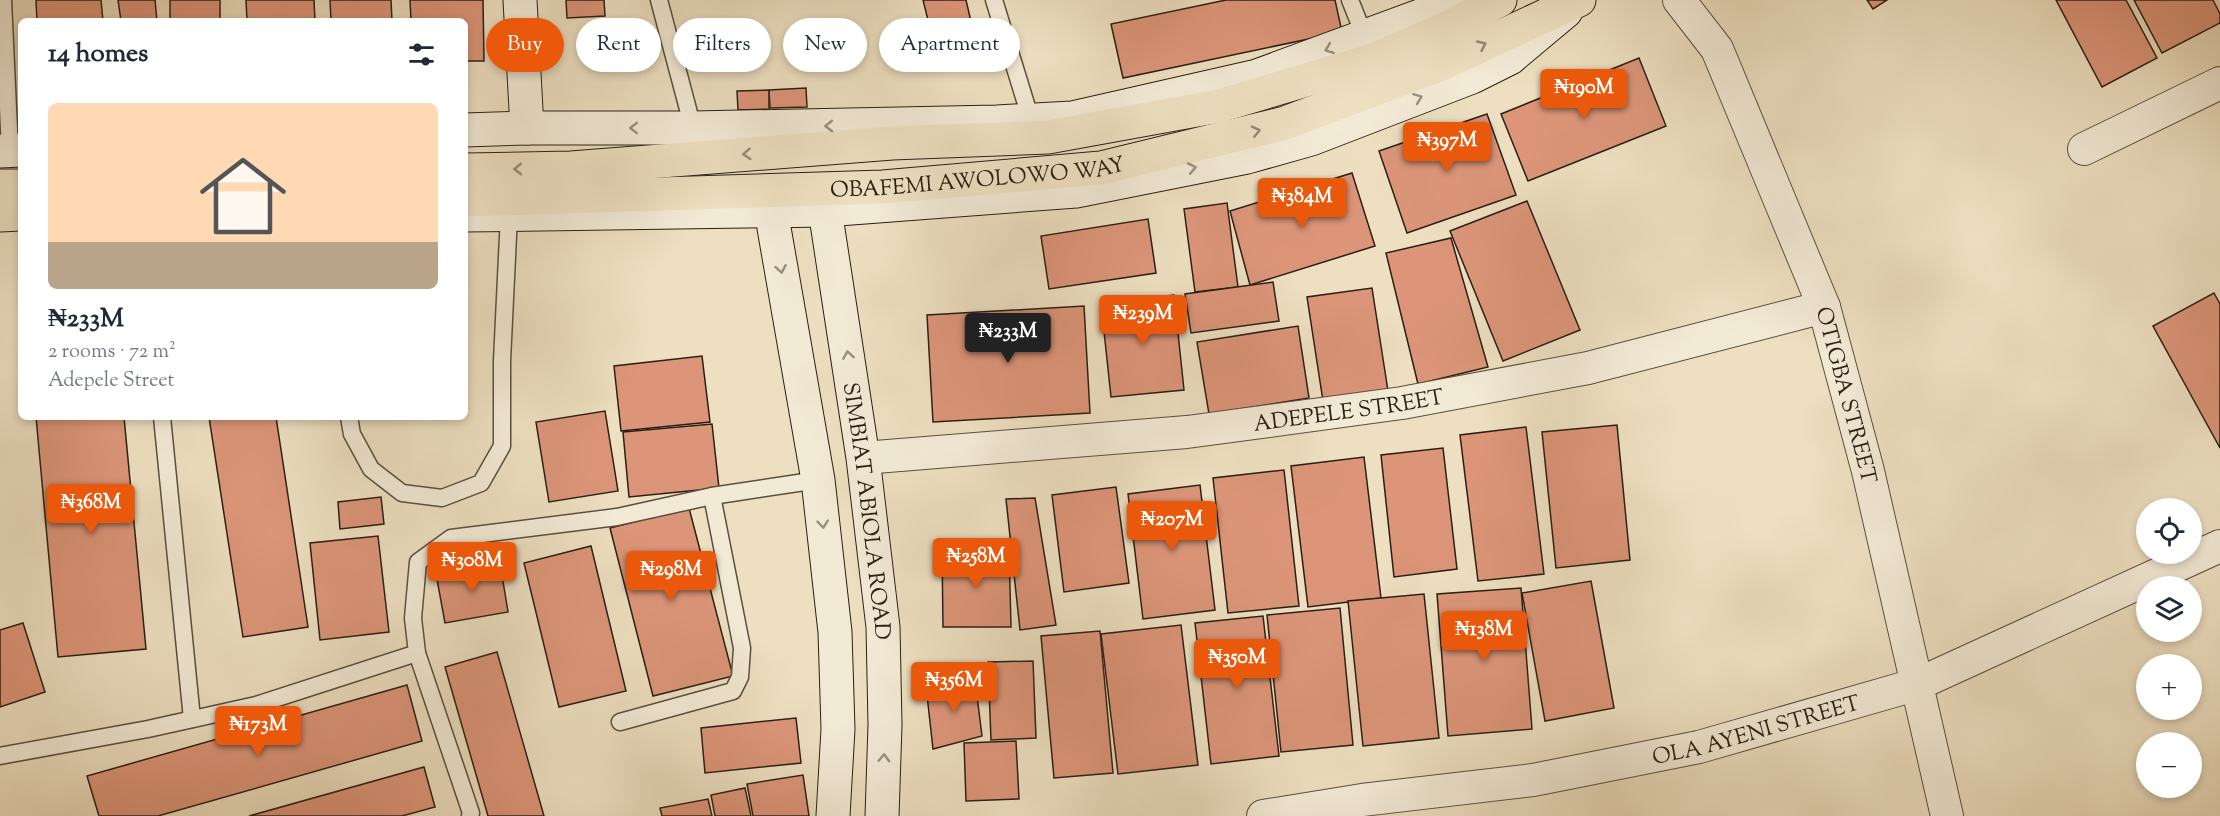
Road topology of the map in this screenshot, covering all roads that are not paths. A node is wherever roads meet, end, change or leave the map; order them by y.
1 (3, 0) edge
2 (520, 0) edge
3 (659, 0) edge
4 (994, 0) edge
5 (1350, 0) edge
6 (1500, 0) edge
7 (1579, 0) edge
8 (1679, 0) edge
9 (1444, 3) edge
10 (1364, 35) junction
11 (2220, 83) edge
12 (1031, 120) junction
13 (527, 128) junction
14 (693, 128) junction
15 (468, 130) edge
16 (2084, 149) dead end
17 (10, 151) edge
18 (468, 170) edge
19 (572, 183) junction
20 (0, 186) edge
21 (18, 186) edge
22 (468, 200) edge
23 (825, 210) junction
24 (773, 212) junction
25 (18, 214) edge
26 (0, 215) edge
27 (468, 215) edge
28 (509, 215) junction
29 (0, 228) edge
30 (18, 228) edge
31 (1824, 307) junction
32 (162, 420) edge
33 (350, 420) edge
34 (863, 458) junction
35 (818, 480) junction
36 (712, 496) junction
37 (2220, 548) edge
38 (417, 653) junction
39 (1918, 684) junction
40 (192, 719) junction
41 (620, 722) dead end
42 (0, 756) edge
43 (466, 815) edge
44 (833, 816) edge
45 (882, 816) edge
46 (1263, 816) edge
47 (1947, 816) edge

1 - 17 lane
2 - 13 street
3 - 14 lane
4 - 12 lane
5 - 10 lane
6 -> 19 main road, OBAFEMI AWOLOWO WAY
19 -> 7 main road, OBAFEMI AWOLOWO WAY
23 -> 7 street
8 - 31 street, OTIGBA STREET
9 - 10 street
10 -> 12 street
11 - 16 street
12 -> 14 street
14 -> 13 street
13 - 15 street
19 -> 18 main road
19 - 22 main road
20 - 21 main road
23 - 24 street
34 -> 23 street, SIMBIAT ABIOLA ROAD
24 - 28 street
24 -> 35 street
25 - 26 main road
27 - 28 street
28 - 33 lane
29 - 30 street
31 - 34 street, ADEPELE STREET
31 - 39 street, OTIGBA STREET
32 - 40 lane
45 -> 34 street, SIMBIAT ABIOLA ROAD
35 - 36 lane
35 -> 44 street
36 - 38 lane
36 - 41 lane
37 - 39 street, OLA AYENI STREET
38 - 40 lane
38 - 43 lane
39 - 46 street, OLA AYENI STREET
39 - 47 street, OTIGBA STREET
40 - 42 lane

